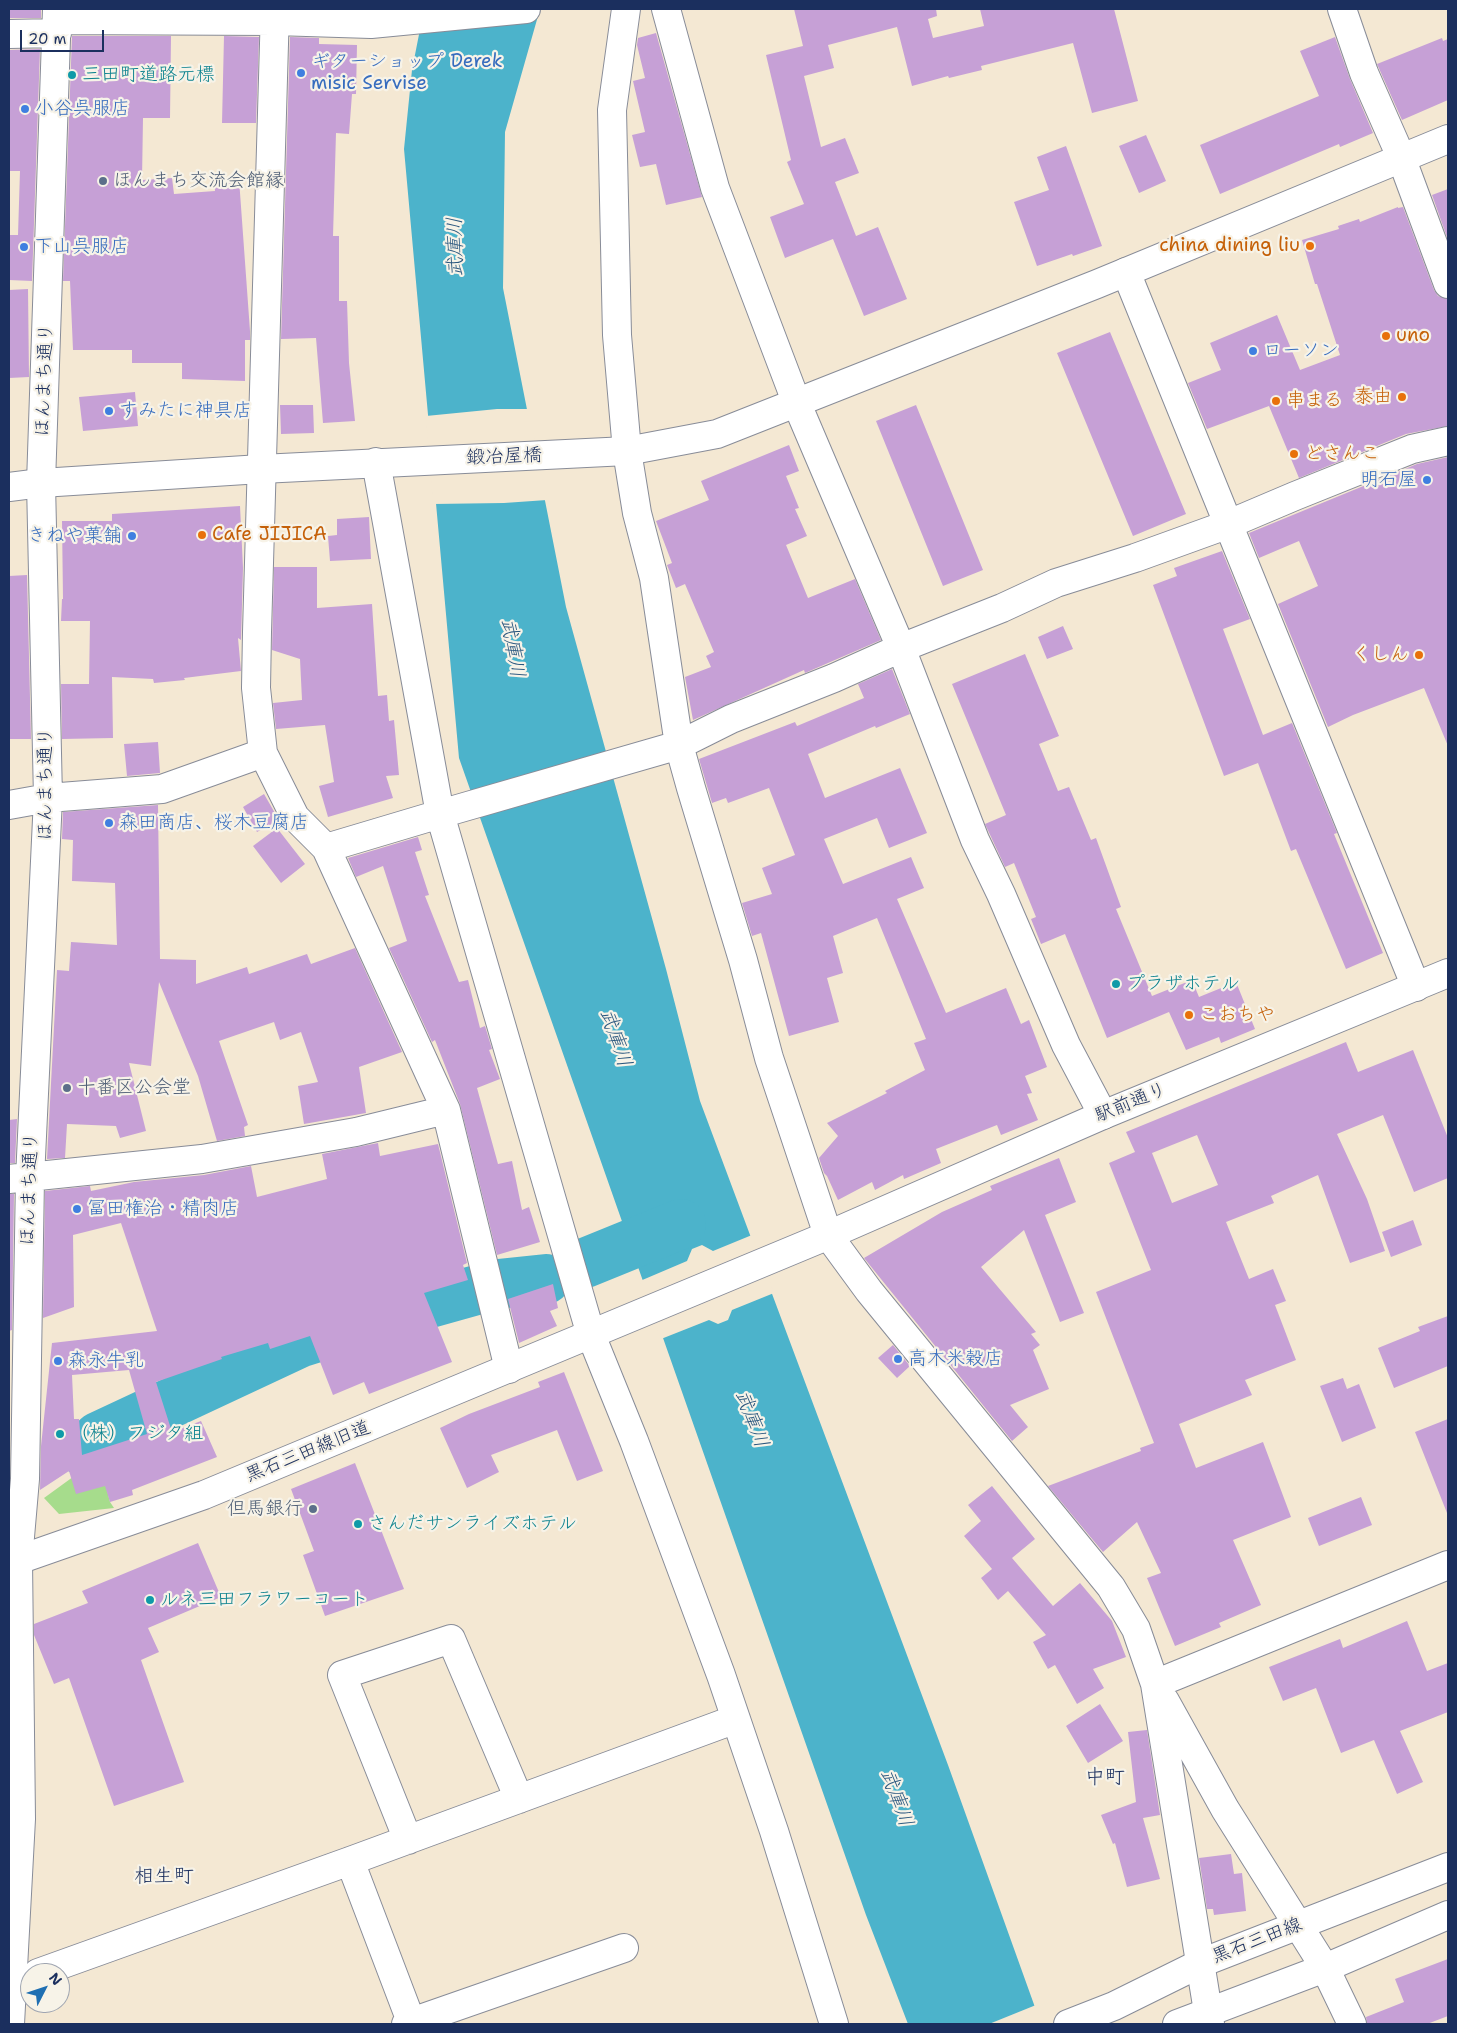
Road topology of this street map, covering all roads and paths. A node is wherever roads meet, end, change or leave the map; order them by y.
1 (526, 9) edge
2 (626, 9) edge
3 (666, 9) edge
4 (1342, 9) edge
5 (275, 15) edge
6 (57, 21) edge
7 (9, 34) edge
8 (1448, 139) edge
9 (1401, 157) junction
10 (1126, 272) junction
11 (1448, 284) edge
12 (797, 404) junction
13 (1448, 441) edge
14 (622, 452) junction
15 (384, 462) junction
16 (261, 469) junction
17 (41, 483) junction
18 (9, 487) edge
19 (1229, 524) junction
20 (901, 648) junction
21 (673, 746) junction
22 (263, 753) junction
23 (48, 798) junction
24 (9, 805) edge
25 (445, 812) junction
26 (326, 848) junction
27 (1448, 973) edge
28 (1416, 987) junction
29 (446, 1110) junction
30 (1103, 1115) junction
31 (20, 1178) edge
32 (822, 1237) junction
33 (597, 1332) junction
34 (509, 1369) junction
35 (13, 1560) edge
36 (1448, 1566) edge
37 (1155, 1684) junction
38 (736, 1719) junction
39 (519, 1799) junction
40 (408, 1840) junction
41 (350, 1861) junction
42 (1448, 1867) edge
43 (1448, 1915) edge
44 (1299, 1925) junction
45 (624, 1948) dead end
46 (21, 1963) edge
47 (66, 1963) edge
48 (1201, 1963) junction
49 (1325, 1968) junction
50 (20, 1983) edge
51 (1210, 2018) edge
52 (10, 2024) edge
53 (409, 2024) edge
54 (834, 2024) edge
55 (1068, 2024) edge
56 (1177, 2024) edge
57 (1352, 2024) edge

1 - 5 street
2 - 14 street
3 - 12 street
4 - 9 street
5 - 6 street
5 - 16 street
6 - 7 street
6 - 17 street, ほんまち通り
8 - 9 street, 鍛冶屋橋
9 - 10 street, 鍛冶屋橋
9 - 11 street
10 - 12 street, 鍛冶屋橋
10 - 19 street
12 - 14 street, 鍛冶屋橋
12 - 20 street
13 - 19 street
14 - 15 street, 鍛冶屋橋
14 - 21 street
15 - 16 street, 鍛冶屋橋
15 - 25 street
16 - 17 street, 鍛冶屋橋
16 - 22 street
17 - 18 street, 鍛冶屋橋
17 - 23 street, ほんまち通り
19 - 20 street
19 - 28 street
20 - 21 street
20 - 30 street
21 - 25 street
21 - 32 street
22 - 23 street
22 - 26 street
23 - 24 street
23 - 31 street, ほんまち通り
25 - 26 street
25 - 33 street
26 - 29 street
27 - 28 street, 駅前通り
28 - 30 street, 駅前通り
29 - 31 street
29 - 34 street
30 - 32 street, 駅前通り
31 - 35 street, ほんまち通り
32 - 33 street, 駅前通り
32 - 37 street
33 - 34 street, 黒石三田線旧道
33 - 38 street
34 - 35 street, 黒石三田線旧道
35 - 46 street, ほんまち通り
36 - 37 street
37 - 44 street
37 - 48 street
38 - 39 street
38 - 54 street
39 - 40 street
39 - 40 street
40 - 41 street
41 - 47 street
41 - 53 street
42 - 44 street, 黒石三田線
43 - 49 street
44 - 48 street, 黒石三田線
44 - 49 street
45 - 53 street
48 - 51 street
48 - 55 street, 黒石三田線
49 - 51 street
49 - 57 street
50 - 52 street, ほんまち通り
51 - 56 street

